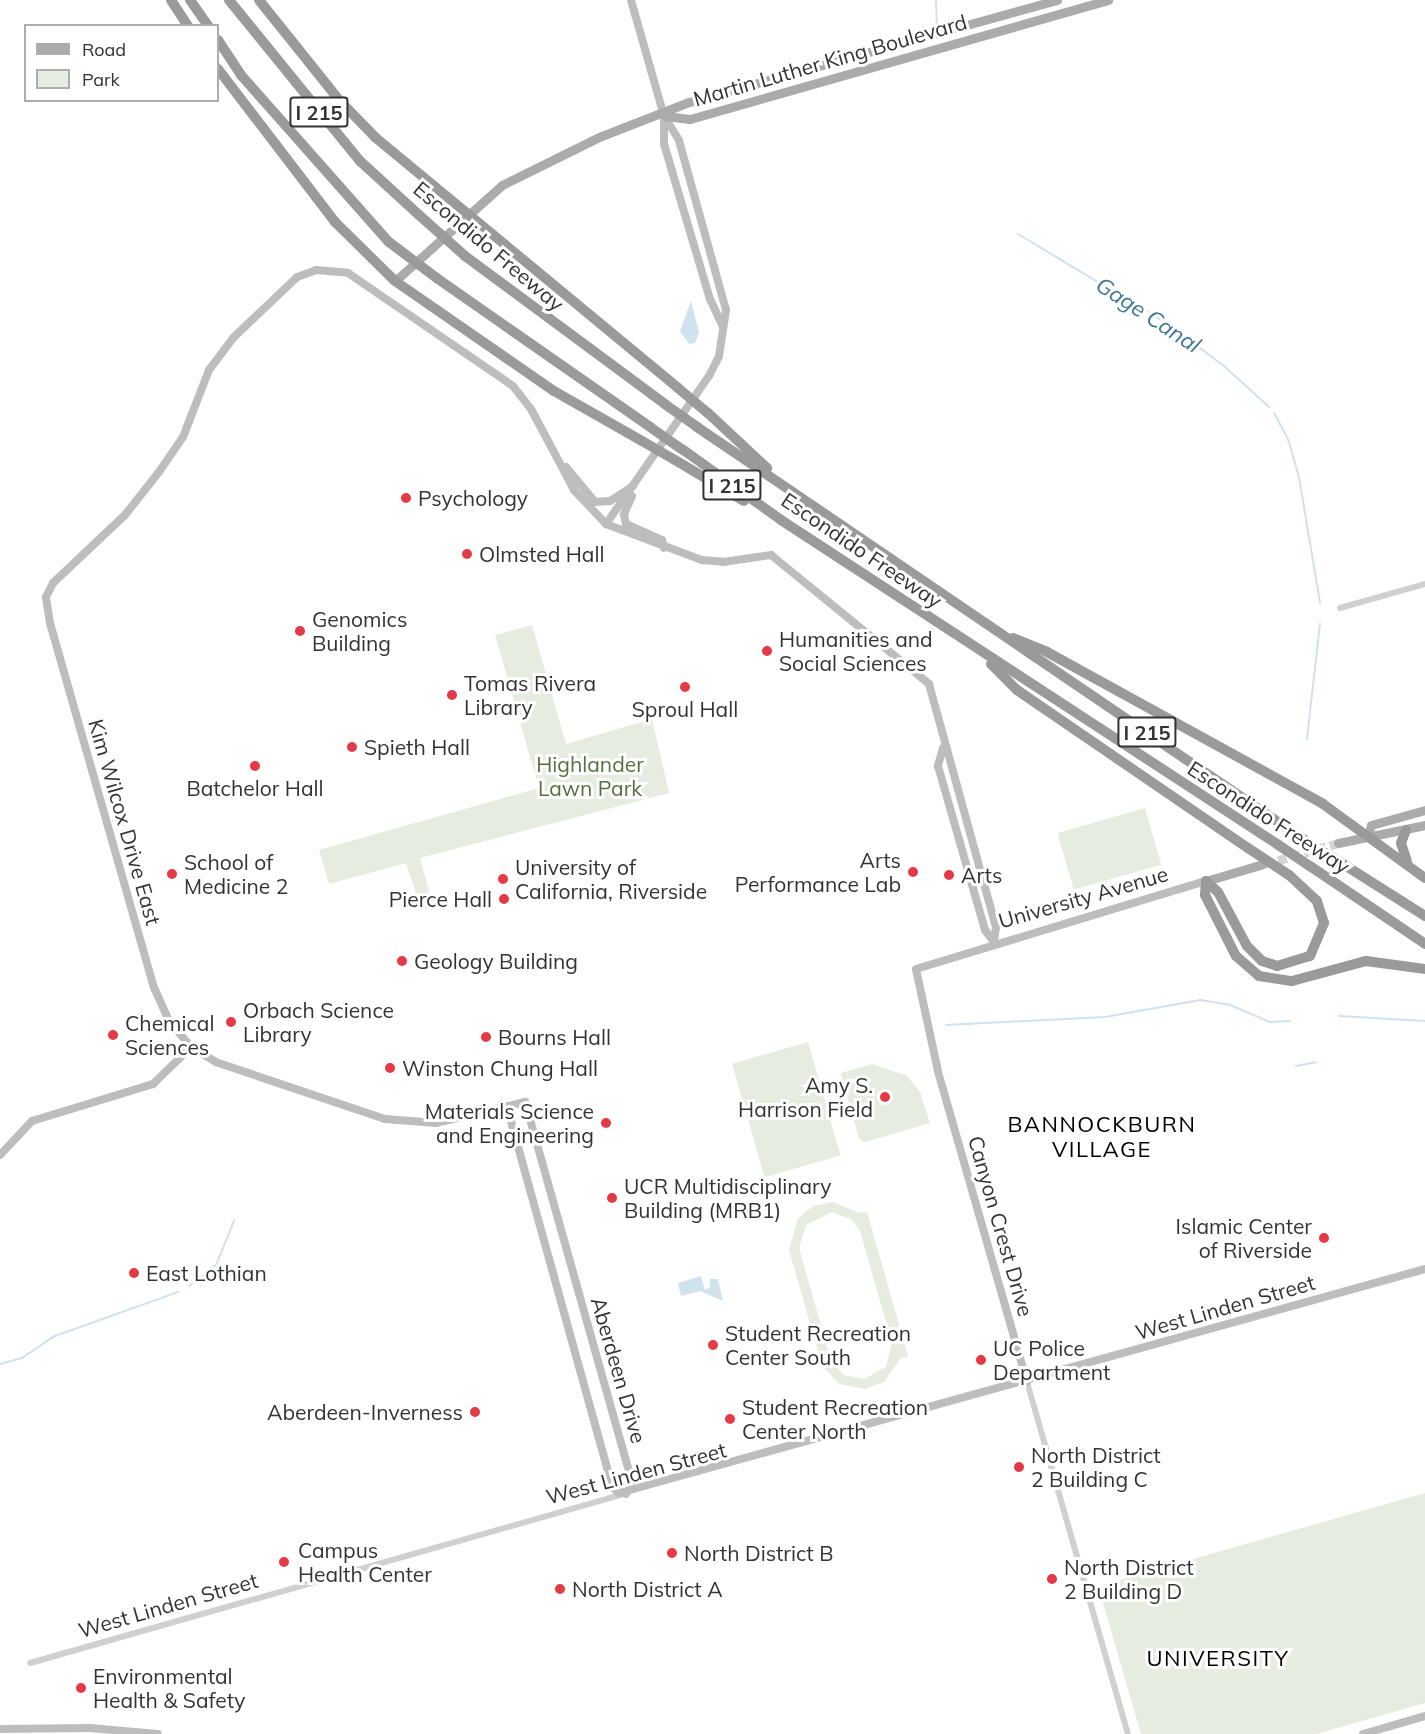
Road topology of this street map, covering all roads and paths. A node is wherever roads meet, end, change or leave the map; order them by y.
1 (171, 0) edge
2 (190, 0) edge
3 (229, 0) edge
4 (260, 0) edge
5 (631, 0) edge
6 (1057, 0) edge
7 (1108, 0) edge
8 (187, 24) edge
9 (207, 24) edge
10 (219, 41) edge
11 (219, 70) edge
12 (664, 116) junction
13 (468, 211) junction
14 (395, 281) junction
15 (722, 325) junction
16 (556, 456) junction
17 (774, 477) junction
18 (636, 484) junction
19 (781, 520) junction
20 (606, 524) junction
21 (664, 548) junction
22 (1425, 584) edge
23 (1340, 608) dead end
24 (990, 629) junction
25 (976, 649) junction
26 (1425, 810) edge
27 (1425, 825) edge
28 (1406, 831) junction
29 (1368, 835) junction
30 (1338, 843) tunnel mouth
31 (1263, 864) tunnel mouth
32 (1408, 865) junction
33 (1425, 878) edge
34 (1206, 880) junction
35 (1425, 916) edge
36 (994, 942) junction
37 (1425, 944) edge
38 (916, 969) joint
39 (1425, 969) edge
40 (191, 1047) junction
41 (525, 1102) joint
42 (507, 1107) junction
43 (0, 1155) edge
44 (1425, 1269) edge
45 (1027, 1382) junction
46 (626, 1494) junction
47 (30, 1663) dead end
48 (1425, 1716) edge
49 (0, 1729) edge
50 (158, 1734) edge
51 (1128, 1734) edge
52 (1363, 1734) edge

1 - 8 highway
2 - 9 highway
3 - 17 highway, Escondido Freeway / I 215, bridge
4 - 13 highway
5 - 12 street
6 - 12 main road, Martin Luther King Boulevard
7 - 12 main road, Martin Luther King Boulevard
10 - 19 highway, Escondido Freeway / I 215, bridge
11 - 14 highway
12 - 13 main road, Martin Luther King Boulevard
12 - 15 street
12 - 15 street
13 - 14 main road, Martin Luther King Boulevard
13 - 17 highway, bridge
14 - 19 highway, bridge
15 - 18 street
16 - 18 street
16 - 20 street
16 - 40 street, Kim Wilcox Drive East
17 - 24 highway, Escondido Freeway / I 215
18 - 20 street
18 - 21 street
19 - 25 highway, Escondido Freeway / I 215
20 - 21 street
21 - 36 street
22 - 23 street
24 - 29 highway
24 - 35 highway, Escondido Freeway / I 215, bridge
25 - 34 highway, bridge
25 - 37 highway, Escondido Freeway / I 215, bridge
26 - 29 main road
27 - 28 main road
28 - 29 main road
28 - 32 highway
29 - 30 main road
29 - 32 highway
31 - 34 main road, University Avenue
32 - 33 highway
34 - 36 street, University Avenue
34 - 39 highway
36 - 38 street, University Avenue
38 - 45 street, Canyon Crest Drive
40 - 42 street, Kim Wilcox Drive East
40 - 43 street
41 - 42 street, Kim Wilcox Drive East
41 - 46 street, Aberdeen Drive
42 - 46 street, Aberdeen Drive
44 - 45 street, West Linden Street
45 - 46 street, West Linden Street
45 - 51 street, Canyon Crest Drive
46 - 47 street, West Linden Street
48 - 52 street
49 - 50 street

